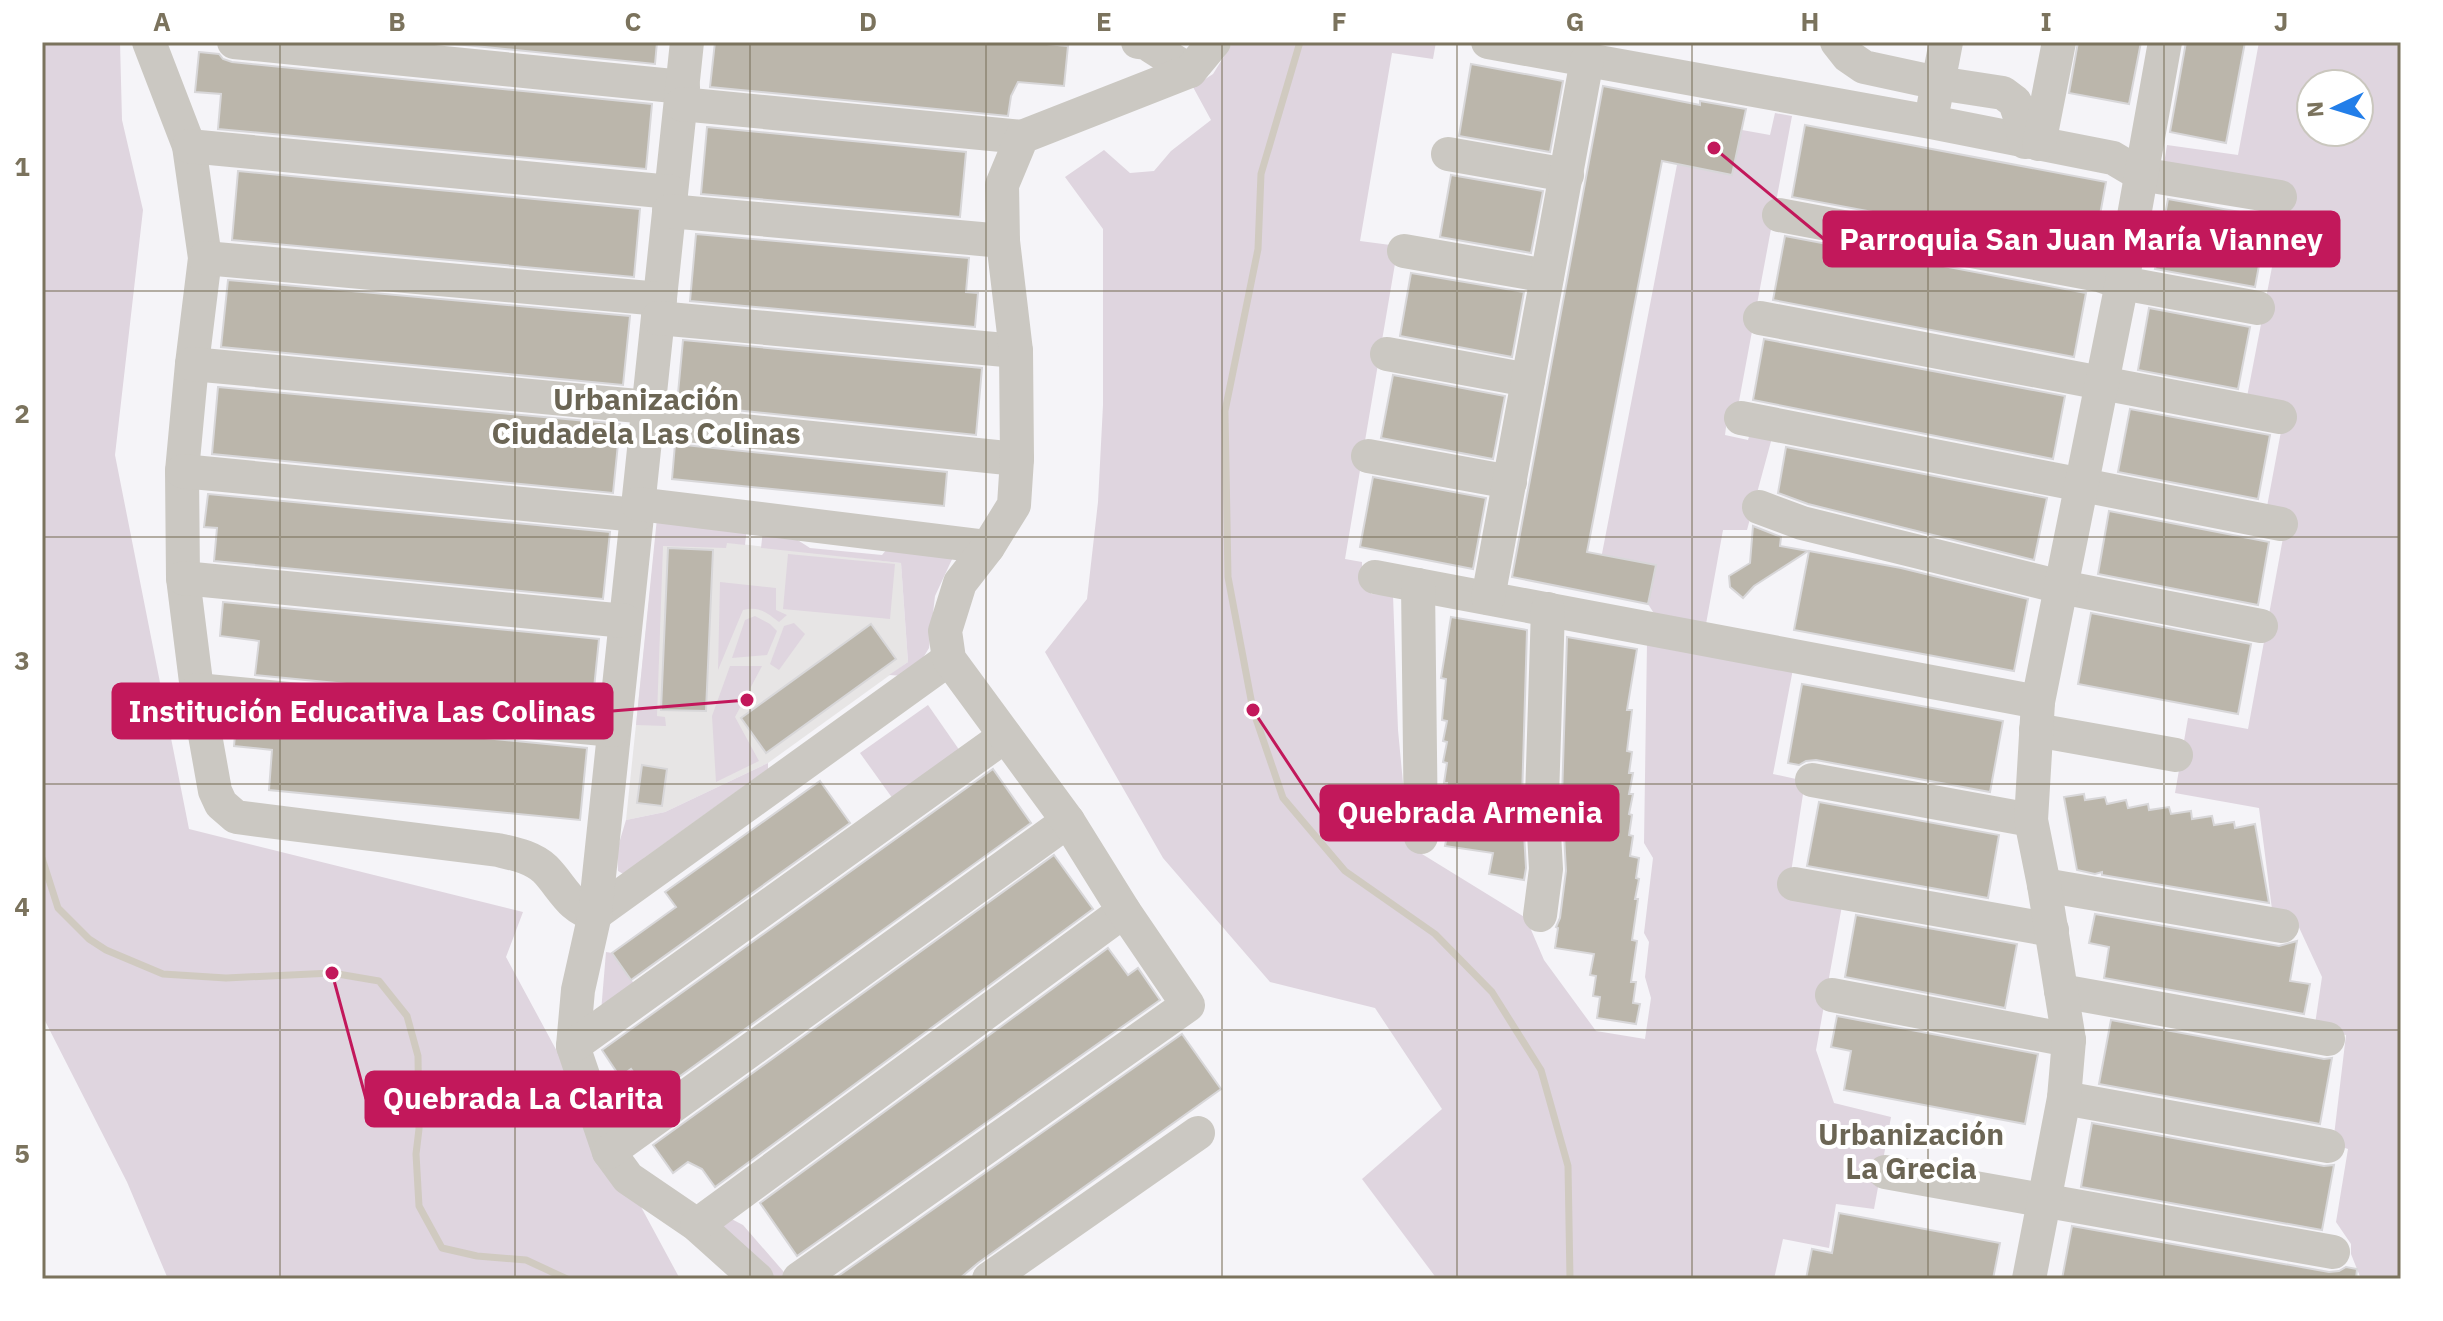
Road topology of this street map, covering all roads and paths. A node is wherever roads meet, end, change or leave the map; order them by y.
1 (149, 42) edge
2 (234, 42) edge
3 (687, 42) edge
4 (1214, 42) edge
5 (1488, 42) edge
6 (1837, 42) edge
7 (1946, 42) edge
8 (2059, 42) edge
9 (2165, 42) edge
10 (1166, 52) edge
11 (1587, 60) junction
12 (1938, 83) junction
13 (682, 96) junction
14 (1931, 122) junction
15 (1022, 137) junction
16 (2032, 143) junction
17 (189, 146) junction
18 (1448, 154) dead end
19 (2140, 174) junction
20 (1567, 175) junction
21 (2280, 197) dead end
22 (670, 202) junction
23 (1779, 215) dead end
24 (1003, 241) junction
25 (1404, 251) dead end
26 (205, 258) junction
27 (1547, 276) junction
28 (2122, 283) junction
29 (659, 308) junction
30 (2258, 308) dead end
31 (1760, 318) dead end
32 (1016, 351) junction
33 (1387, 354) dead end
34 (192, 364) junction
35 (1528, 380) junction
36 (2102, 383) junction
37 (648, 414) junction
38 (2280, 417) dead end
39 (1741, 418) dead end
40 (1368, 456) dead end
41 (1017, 459) junction
42 (182, 471) junction
43 (1510, 482) junction
44 (2082, 484) junction
45 (1759, 507) dead end
46 (637, 510) junction
47 (2281, 524) dead end
48 (988, 547) junction
49 (1375, 577) dead end
50 (183, 578) junction
51 (1418, 585) junction
52 (2061, 587) junction
53 (1488, 598) junction
54 (1548, 609) junction
55 (625, 621) junction
56 (2261, 626) dead end
57 (949, 659) junction
58 (197, 690) junction
59 (2037, 716) junction
60 (613, 730) junction
61 (1005, 736) junction
62 (2176, 755) dead end
63 (1812, 780) dead end
64 (2031, 820) junction
65 (1068, 821) junction
66 (1421, 837) dead end
67 (1794, 884) dead end
68 (2044, 885) junction
69 (1124, 911) junction
70 (595, 914) junction
71 (1540, 915) dead end
72 (2282, 926) dead end
73 (2052, 930) junction
74 (2061, 991) junction
75 (1832, 995) dead end
76 (2328, 1039) dead end
77 (2069, 1040) junction
78 (573, 1046) junction
79 (2064, 1098) junction
80 (1198, 1133) dead end
81 (2328, 1146) dead end
82 (609, 1152) junction
83 (1885, 1172) dead end
84 (2044, 1199) junction
85 (697, 1225) junction
86 (2333, 1252) dead end
87 (757, 1279) edge
88 (799, 1279) edge
89 (989, 1279) edge
90 (2029, 1279) edge

1 - 17 street
2 - 13 street
3 - 13 street
4 - 10 street
5 - 11 street
6 - 12 street
7 - 12 street
8 - 16 street
9 - 19 street
10 - 15 street
11 - 14 street
11 - 20 street
12 - 14 street
12 - 16 street
13 - 15 street
13 - 22 street
14 - 16 street
15 - 24 street
16 - 19 street
17 - 22 street
17 - 26 street
18 - 20 street
19 - 21 street
19 - 28 street
20 - 27 street
22 - 24 street
22 - 29 street
23 - 28 street
24 - 32 street
25 - 27 street
26 - 29 street
26 - 34 street
27 - 35 street
28 - 30 street
28 - 36 street
29 - 32 street
29 - 37 street
31 - 36 street
32 - 41 street
33 - 35 street
34 - 37 street
34 - 42 street
35 - 43 street
36 - 38 street
36 - 44 street
37 - 41 street
37 - 46 street
39 - 44 street
40 - 43 street
41 - 48 street
42 - 46 street
42 - 50 street
43 - 53 street
44 - 47 street
44 - 52 street
45 - 52 street
46 - 48 street
46 - 55 street
48 - 57 street
49 - 51 street
50 - 55 street
50 - 58 street
51 - 53 street
51 - 66 street
52 - 56 street
52 - 59 street
53 - 54 street
54 - 59 street
54 - 71 street
55 - 60 street
57 - 61 street
57 - 70 street
58 - 60 street
58 - 70 street
59 - 62 street
59 - 64 street
60 - 70 street
61 - 65 street
61 - 78 street
63 - 64 street
64 - 68 street
65 - 69 street
65 - 82 street
67 - 73 street
68 - 72 street
68 - 73 street
69 - 85 street
69 - 88 street
70 - 78 street
73 - 74 street
74 - 76 street
74 - 77 street
75 - 77 street
77 - 79 street
78 - 82 street
79 - 81 street
79 - 84 street
80 - 89 street
82 - 85 street
83 - 84 street
84 - 86 street
84 - 90 street
85 - 87 street

